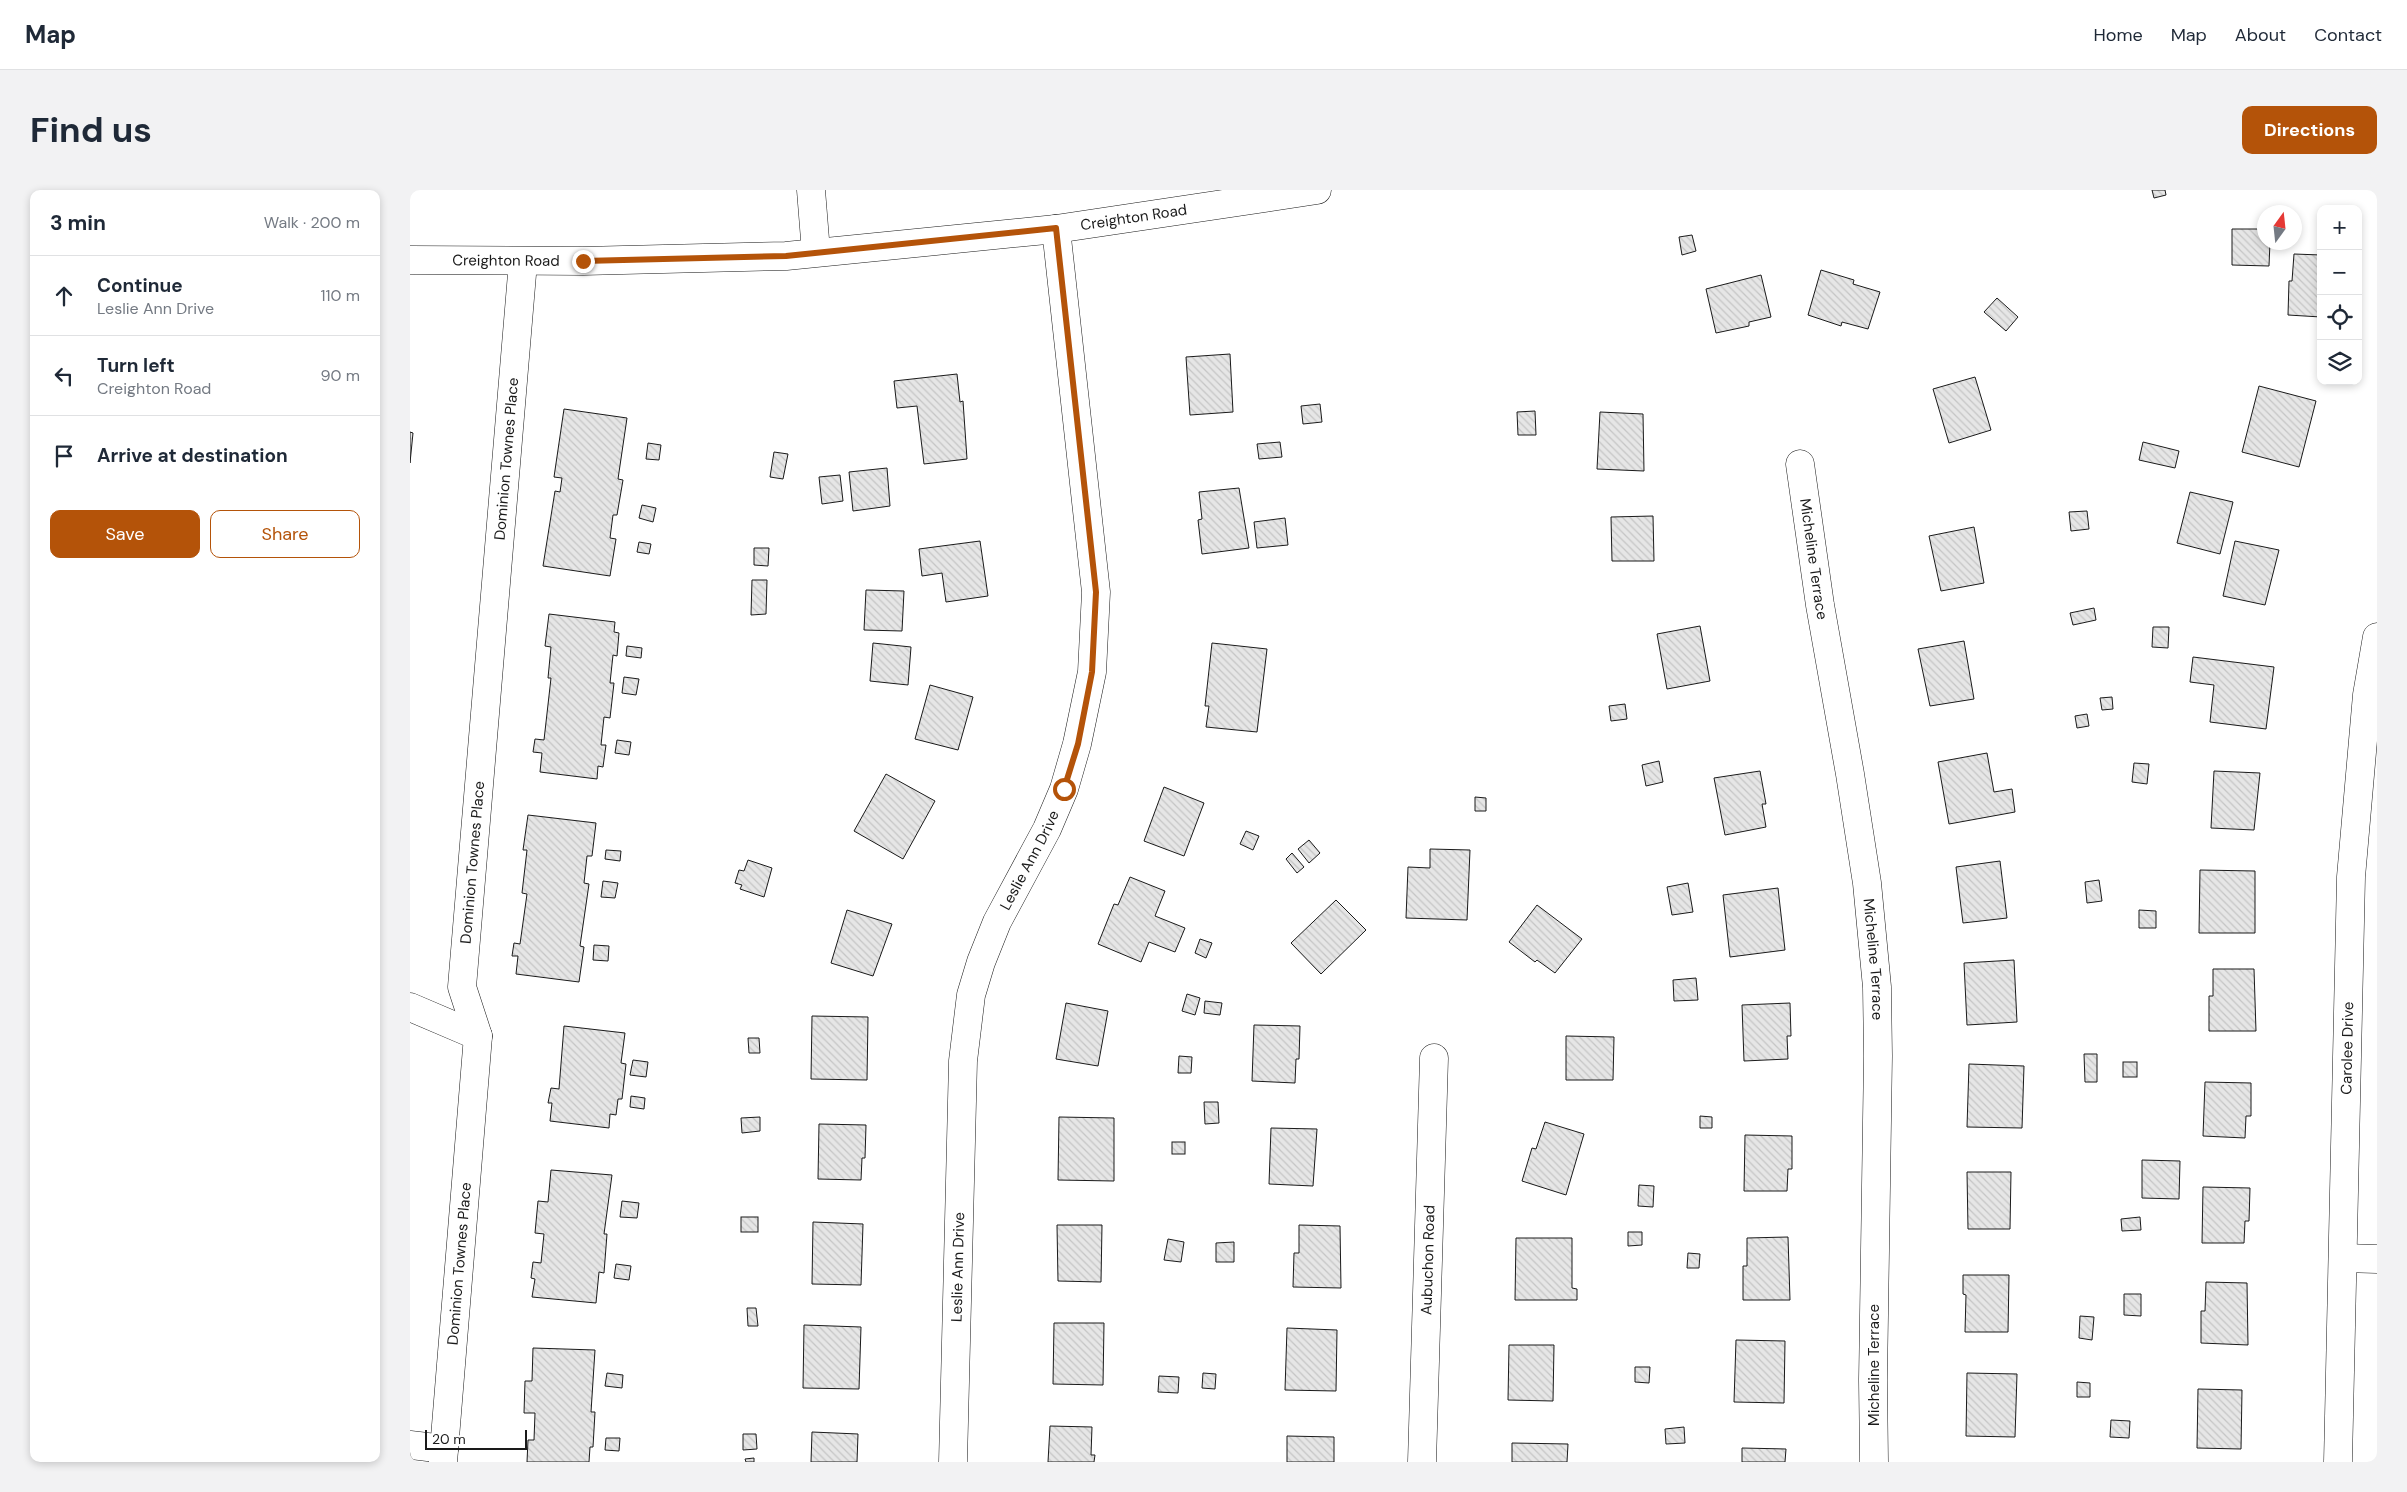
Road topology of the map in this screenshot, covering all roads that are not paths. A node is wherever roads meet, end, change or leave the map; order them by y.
1 (811, 190) edge
2 (1317, 190) edge
3 (1056, 228) junction
4 (816, 252) junction
5 (410, 260) edge
6 (523, 262) junction
7 (1800, 464) dead end
8 (2377, 637) edge
9 (2367, 812) edge
10 (410, 1007) edge
11 (478, 1036) junction
12 (1434, 1058) dead end
13 (2343, 1258) junction
14 (2377, 1259) edge
15 (410, 1445) edge
16 (444, 1456) edge
17 (953, 1462) edge
18 (1422, 1462) edge
19 (1874, 1462) edge
20 (2338, 1462) edge

1 - 4 street
2 - 3 street, Creighton Road
3 - 4 street, Creighton Road
3 - 17 street, Leslie Ann Drive
4 - 6 street, Creighton Road
5 - 6 street, Creighton Road
6 - 11 street, Dominion Townes Place
7 - 19 street, Micheline Terrace
8 - 9 street, Carolee Drive
9 - 13 street, Carolee Drive
10 - 11 street
11 - 16 street, Dominion Townes Place
12 - 18 street, Aubuchon Road
13 - 14 street
13 - 20 street, Carolee Drive
15 - 16 street

